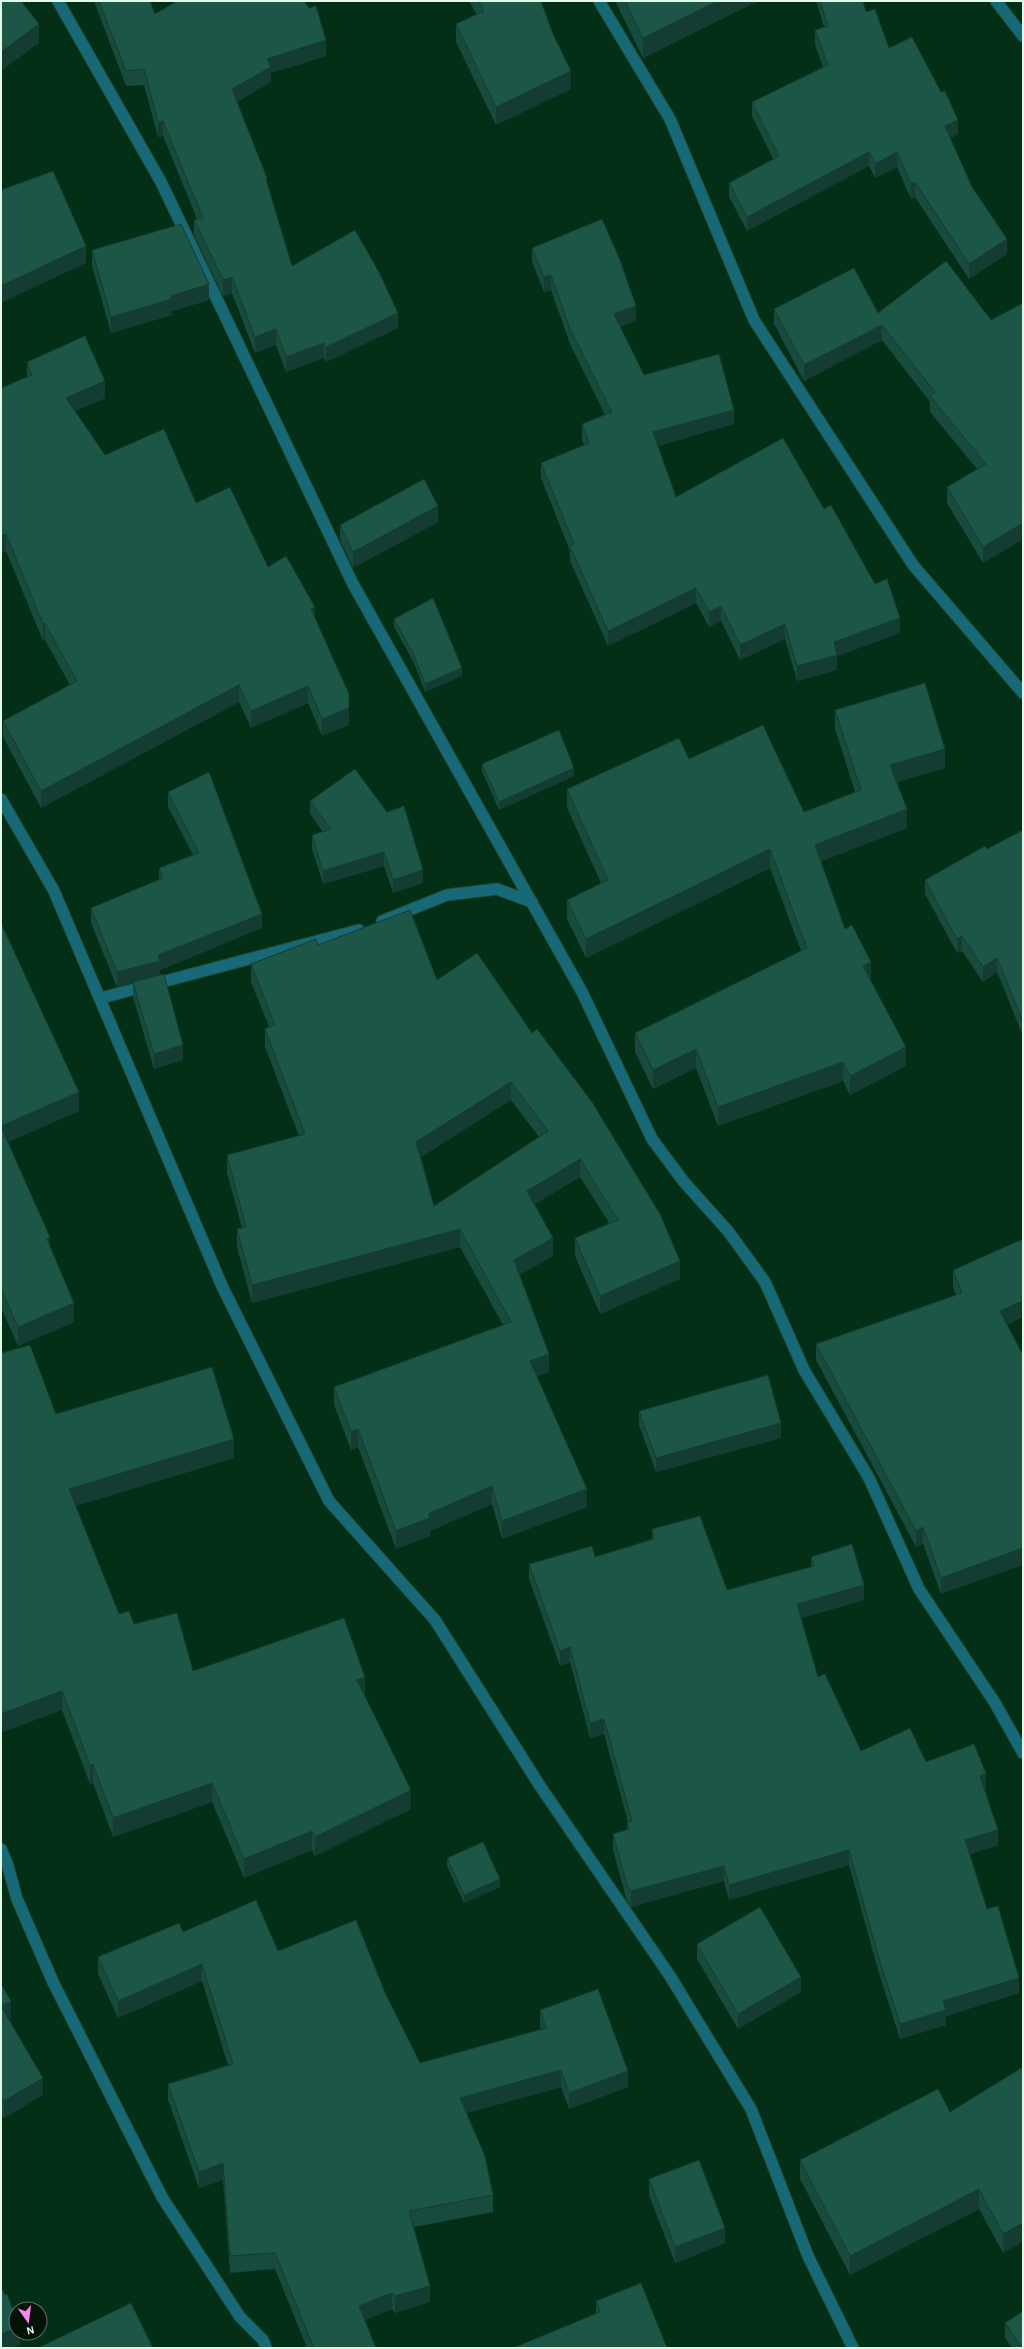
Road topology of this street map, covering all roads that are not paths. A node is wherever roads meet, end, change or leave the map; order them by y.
1 (58, 1) edge
2 (599, 1) edge
3 (996, 1) edge
4 (1023, 36) edge
5 (1023, 693) edge
6 (1, 799) edge
7 (532, 902) junction
8 (101, 998) junction
9 (1023, 1753) edge
10 (1, 1848) edge
11 (266, 2348) edge
12 (853, 2348) edge

1 - 7 street
2 - 5 street
3 - 4 street
6 - 8 street
7 - 8 street
7 - 9 street
8 - 12 street
10 - 11 street

